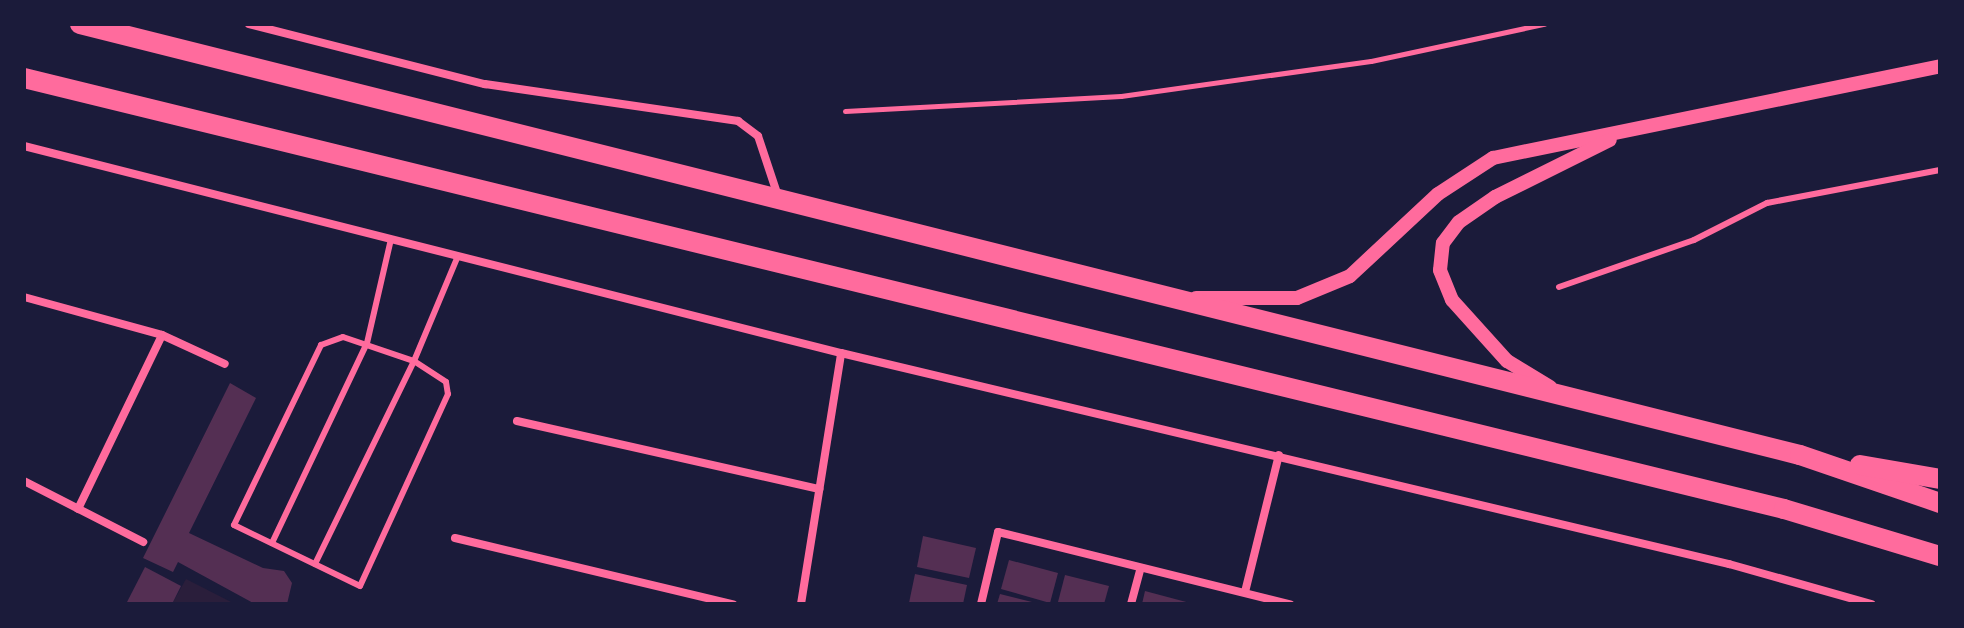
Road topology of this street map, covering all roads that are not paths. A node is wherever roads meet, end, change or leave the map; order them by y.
1 (80, 24) edge
2 (249, 24) edge
3 (1940, 66) edge
4 (24, 78) edge
5 (1621, 134) junction
6 (24, 146) edge
7 (1940, 170) edge
8 (779, 202) junction
9 (391, 239) junction
10 (458, 256) junction
11 (1559, 287) dead end
12 (24, 297) edge
13 (1167, 298) junction
14 (162, 335) junction
15 (367, 343) junction
16 (841, 353) junction
17 (414, 361) junction
18 (225, 364) dead end
19 (1562, 395) junction
20 (517, 421) dead end
21 (1279, 455) junction
22 (1800, 455) junction
23 (1940, 479) edge
24 (24, 481) edge
25 (819, 489) junction
26 (1940, 503) edge
27 (78, 509) junction
28 (455, 538) dead end
29 (143, 542) dead end
30 (272, 543) junction
31 (1940, 556) edge
32 (315, 564) junction
33 (1140, 570) junction
34 (1245, 592) junction
35 (1262, 601) edge
36 (733, 604) edge
37 (801, 604) edge
38 (981, 604) edge
39 (1131, 604) edge
40 (1290, 604) edge
41 (1871, 604) edge

1 - 8 main road
2 - 8 street
3 - 5 street
4 - 31 main road
5 - 13 street
5 - 19 street
6 - 9 street
7 - 11 lane
8 - 13 main road
9 - 10 street
9 - 15 lane
10 - 16 street
10 - 17 lane
12 - 14 street
13 - 19 main road
14 - 18 street
14 - 27 street
15 - 17 lane
15 - 30 lane
15 - 30 lane
16 - 21 street
16 - 25 street
17 - 32 lane
17 - 32 lane
19 - 22 main road
20 - 25 street
21 - 34 street
21 - 41 street
22 - 23 main road
22 - 26 main road
24 - 27 street
25 - 37 street
27 - 29 street
28 - 36 street
30 - 32 lane
33 - 34 street
33 - 38 street
33 - 39 street
34 - 35 street
35 - 40 street

